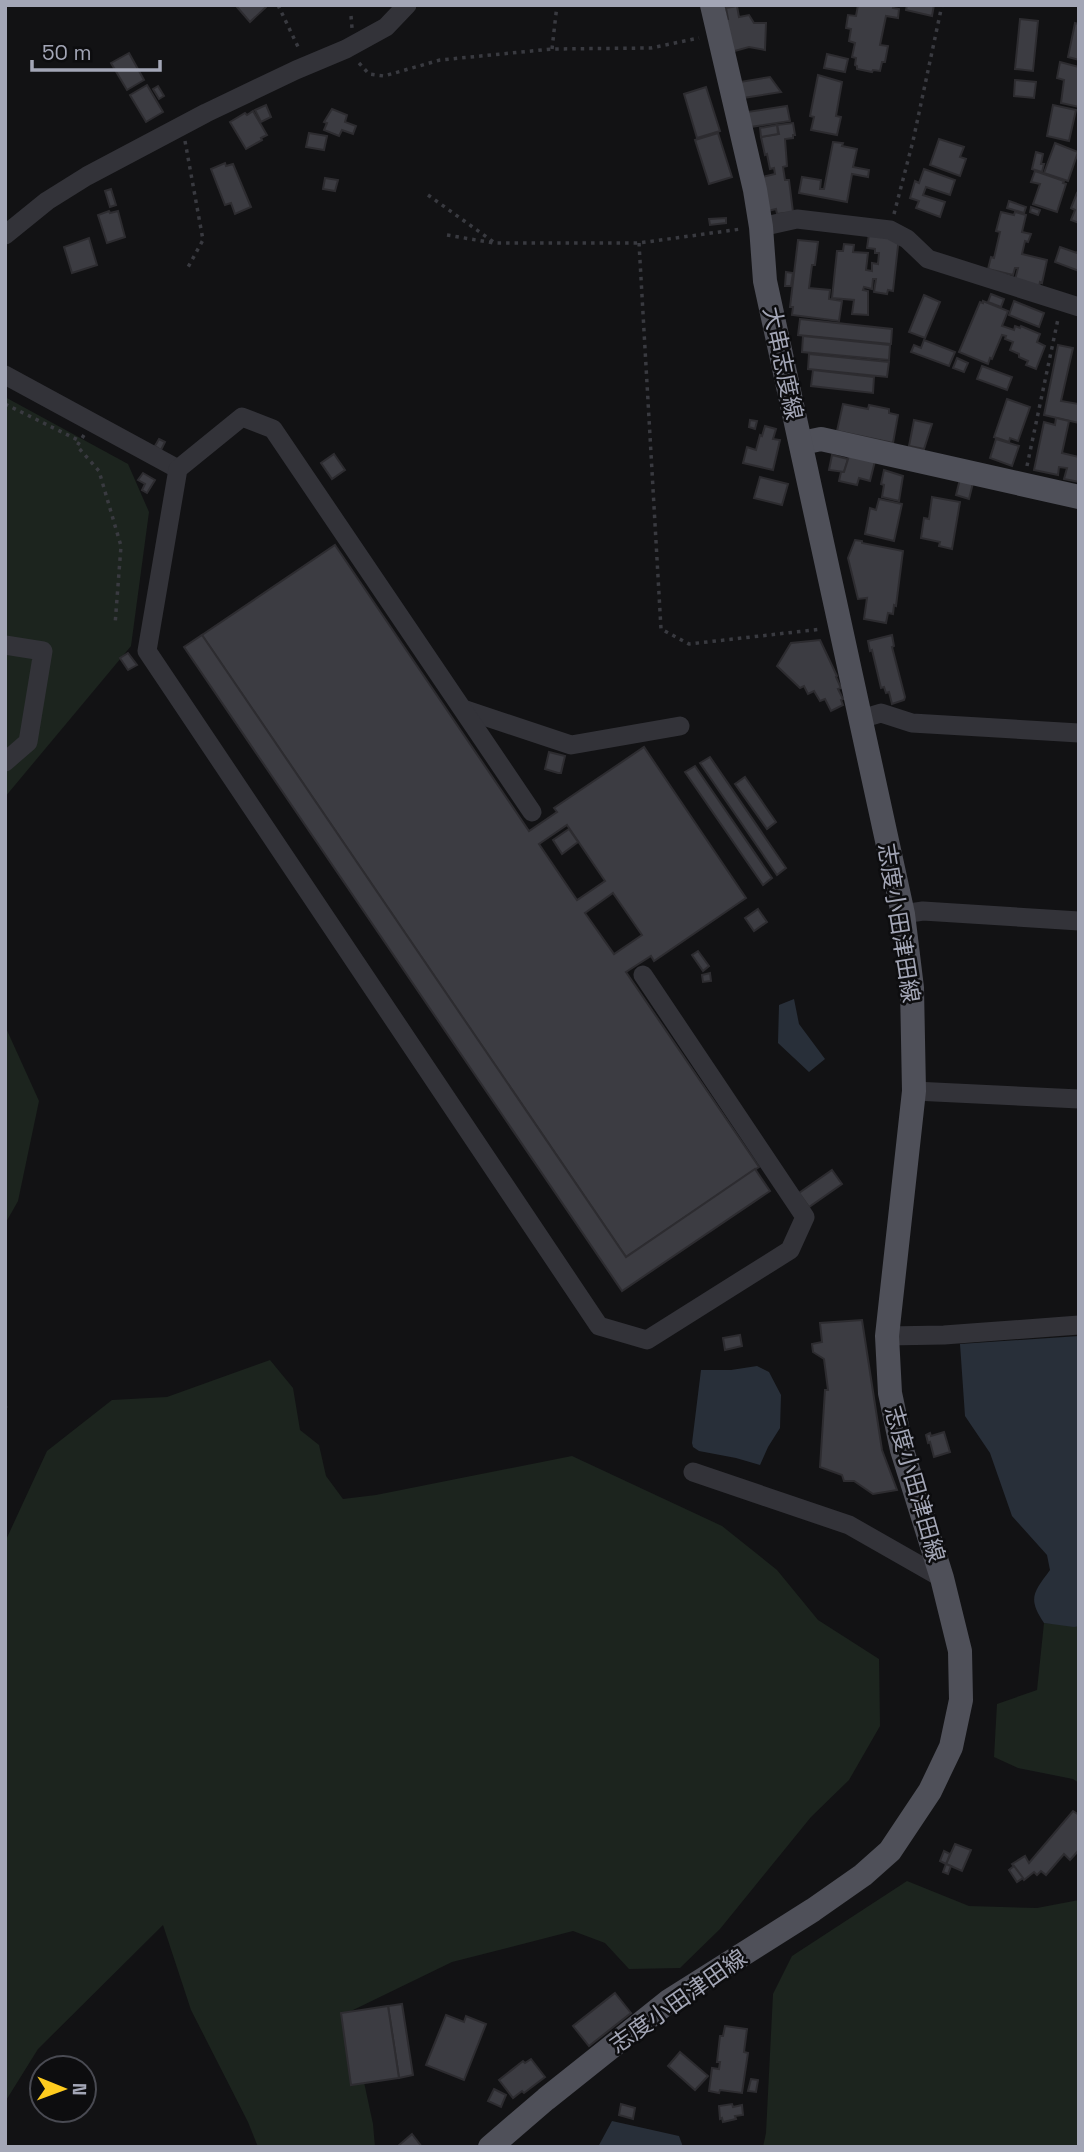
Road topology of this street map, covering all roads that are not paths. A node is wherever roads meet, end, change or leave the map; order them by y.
1 (407, 5) edge
2 (712, 5) edge
3 (761, 227) junction
4 (5, 235) edge
5 (1072, 305) edge
6 (5, 375) edge
7 (802, 443) junction
8 (178, 469) junction
9 (1079, 497) edge
10 (5, 645) edge
11 (463, 709) junction
12 (861, 719) junction
13 (680, 726) dead end
14 (1079, 733) edge
15 (5, 762) edge
16 (532, 812) dead end
17 (903, 914) junction
18 (1079, 921) edge
19 (643, 975) dead end
20 (914, 1091) junction
21 (1079, 1099) edge
22 (1079, 1325) edge
23 (887, 1336) junction
24 (693, 1472) dead end
25 (942, 1578) junction
26 (490, 2147) edge

1 - 4 street
2 - 3 main road, 大串志度線
3 - 5 street
3 - 7 main road, 大串志度線
6 - 8 street
7 - 9 main road, 大串志度線
7 - 12 main road, 志度小田津田線
8 - 11 street
8 - 19 street
10 - 15 street
11 - 13 street
11 - 16 street
12 - 14 street
12 - 17 main road, 志度小田津田線
17 - 18 street
17 - 20 main road, 志度小田津田線
20 - 21 street
20 - 23 main road, 志度小田津田線
22 - 23 street
23 - 25 main road, 志度小田津田線
24 - 25 street
25 - 26 main road, 志度小田津田線

